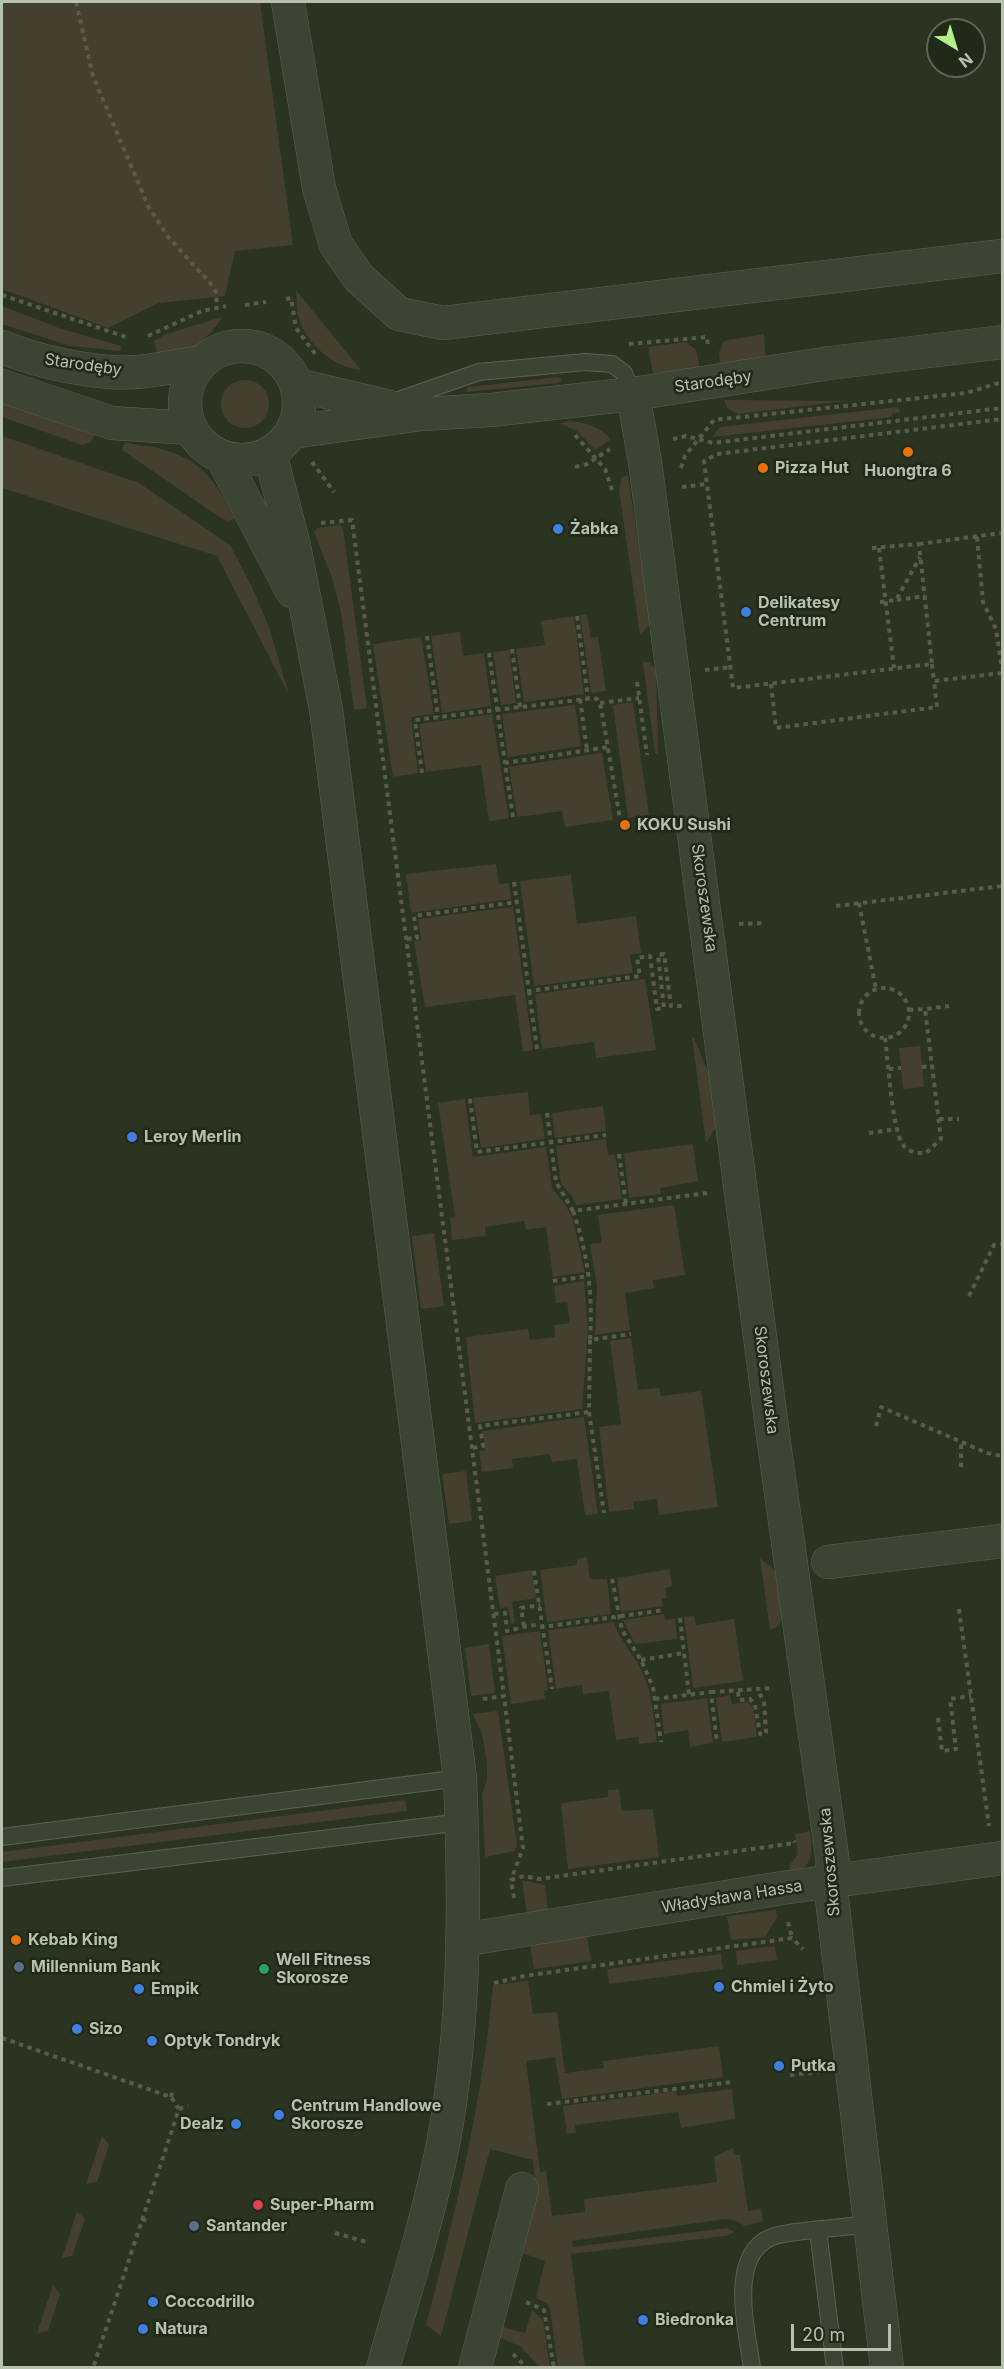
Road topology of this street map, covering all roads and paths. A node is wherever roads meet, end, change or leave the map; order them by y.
1 (76, 2) edge
2 (288, 2) edge
3 (1002, 256) edge
4 (2, 295) edge
5 (266, 302) dead end
6 (245, 305) dead end
7 (226, 306) dead end
8 (216, 307) junction
9 (129, 338) dead end
10 (140, 341) dead end
11 (1002, 342) edge
12 (2, 347) edge
13 (202, 362) junction
14 (1002, 382) edge
15 (297, 385) junction
16 (2, 386) edge
17 (633, 394) junction
18 (383, 405) junction
19 (1002, 408) edge
20 (422, 414) junction
21 (1002, 419) edge
22 (190, 428) junction
23 (668, 440) dead end
24 (700, 440) junction
25 (281, 442) junction
26 (617, 447) dead end
27 (685, 456) dead end
28 (222, 457) junction
29 (575, 467) dead end
30 (707, 484) junction
31 (687, 486) dead end
32 (313, 523) dead end
33 (1002, 533) edge
34 (977, 537) junction
35 (919, 544) junction
36 (872, 548) dead end
37 (879, 548) junction
38 (920, 557) junction
39 (925, 596) junction
40 (896, 600) junction
41 (880, 602) dead end
42 (886, 602) junction
43 (577, 616) dead end
44 (311, 627) junction
45 (427, 636) dead end
46 (512, 649) dead end
47 (489, 653) dead end
48 (932, 664) junction
49 (731, 667) junction
50 (894, 668) junction
51 (1002, 669) edge
52 (702, 671) dead end
53 (1002, 674) edge
54 (934, 681) junction
55 (771, 684) junction
56 (588, 698) junction
57 (639, 698) dead end
58 (580, 699) junction
59 (600, 703) junction
60 (520, 707) junction
61 (497, 710) junction
62 (438, 717) junction
63 (608, 747) junction
64 (587, 750) junction
65 (505, 763) junction
66 (422, 773) dead end
67 (513, 817) dead end
68 (620, 819) dead end
69 (514, 882) dead end
70 (1002, 886) edge
71 (517, 902) junction
72 (859, 903) junction
73 (836, 906) dead end
74 (765, 923) dead end
75 (735, 924) dead end
76 (407, 939) junction
77 (876, 989) junction
78 (529, 991) junction
79 (677, 1006) dead end
80 (949, 1006) dead end
81 (925, 1009) junction
82 (909, 1010) junction
83 (885, 1038) junction
84 (537, 1049) dead end
85 (932, 1066) junction
86 (922, 1067) dead end
87 (901, 1068) dead end
88 (889, 1070) junction
89 (470, 1099) dead end
90 (547, 1113) dead end
91 (939, 1119) junction
92 (959, 1119) dead end
93 (897, 1129) junction
94 (869, 1133) dead end
95 (606, 1135) dead end
96 (550, 1142) junction
97 (619, 1154) dead end
98 (707, 1193) dead end
99 (626, 1204) junction
100 (573, 1211) junction
101 (1002, 1244) edge
102 (589, 1276) junction
103 (554, 1281) dead end
104 (969, 1296) dead end
105 (631, 1334) dead end
106 (590, 1340) junction
107 (589, 1412) junction
108 (876, 1426) dead end
109 (961, 1442) junction
110 (473, 1448) junction
111 (1002, 1456) edge
112 (961, 1467) dead end
113 (604, 1513) dead end
114 (1002, 1541) edge
115 (828, 1562) dead end
116 (534, 1571) dead end
117 (612, 1579) dead end
118 (540, 1605) junction
119 (959, 1609) dead end
120 (664, 1610) dead end
121 (494, 1614) junction
122 (617, 1617) junction
123 (680, 1618) dead end
124 (524, 1626) junction
125 (543, 1627) junction
126 (684, 1653) junction
127 (641, 1660) junction
128 (773, 1688) dead end
129 (552, 1689) dead end
130 (758, 1690) junction
131 (711, 1692) junction
132 (738, 1692) junction
133 (689, 1695) junction
134 (504, 1696) junction
135 (971, 1696) junction
136 (655, 1699) junction
137 (451, 1703) junction
138 (938, 1718) dead end
139 (661, 1742) dead end
140 (717, 1743) dead end
141 (460, 1778) junction
142 (988, 1820) dead end
143 (462, 1822) junction
144 (2, 1837) edge
145 (795, 1843) dead end
146 (1002, 1858) edge
147 (2, 1878) edge
148 (511, 1880) junction
149 (830, 1882) junction
150 (514, 1903) dead end
151 (786, 1912) dead end
152 (792, 1938) junction
153 (462, 1940) junction
154 (806, 1952) dead end
155 (488, 1985) dead end
156 (2, 2038) edge
157 (45, 2047) dead end
158 (42, 2053) junction
159 (67, 2054) dead end
160 (64, 2061) junction
161 (113, 2070) dead end
162 (790, 2075) dead end
163 (110, 2078) junction
164 (824, 2081) dead end
165 (733, 2082) dead end
166 (173, 2089) dead end
167 (171, 2097) junction
168 (547, 2104) dead end
169 (188, 2106) dead end
170 (179, 2109) junction
171 (174, 2121) junction
172 (182, 2124) dead end
173 (158, 2172) junction
174 (166, 2174) dead end
175 (522, 2189) dead end
176 (142, 2219) junction
177 (150, 2222) dead end
178 (870, 2224) junction
179 (818, 2230) junction
180 (335, 2233) dead end
181 (367, 2242) dead end
182 (131, 2251) junction
183 (139, 2254) dead end
184 (118, 2290) junction
185 (126, 2292) dead end
186 (524, 2301) dead end
187 (110, 2318) junction
188 (117, 2320) dead end
189 (472, 2363) edge
190 (93, 2367) edge
191 (383, 2367) edge
192 (554, 2367) edge
193 (752, 2367) edge
194 (835, 2367) edge
195 (887, 2367) edge

1 - 8 path
2 - 3 street
4 - 9 path
5 - 6 path
7 - 8 path
8 - 10 path
11 - 17 street, Starodęby
12 - 13 street, Starodęby
13 - 15 street
13 - 22 street
14 - 24 path
15 - 18 street, Starodęby
15 - 25 street
16 - 22 street
17 - 18 lane
17 - 20 street, Starodęby
17 - 149 street, Skoroszewska
18 - 20 street, Starodęby
19 - 24 path
20 - 25 street, Starodęby
21 - 30 path
22 - 28 street
23 - 24 path
24 - 27 path
25 - 28 street
25 - 44 street
26 - 29 path
28 - 44 street
30 - 31 path
30 - 49 path
32 - 76 path
33 - 34 path
34 - 35 path
34 - 51 path
35 - 37 path
35 - 38 path
36 - 37 path
37 - 42 path
38 - 39 path
38 - 40 path
39 - 40 path
39 - 48 path
40 - 42 path
41 - 42 path
42 - 50 path
43 - 56 path
44 - 137 street
45 - 62 path
46 - 60 path
47 - 61 path
48 - 50 path
48 - 54 path
49 - 52 path
49 - 55 path
50 - 55 path
53 - 54 path
54 - 55 path
56 - 58 path
56 - 59 path
57 - 59 path
58 - 60 path
58 - 64 path
59 - 63 path
60 - 61 path
61 - 62 path
61 - 65 path
62 - 66 path
63 - 64 path
63 - 68 path
64 - 65 path
65 - 67 path
69 - 71 path
70 - 72 path
71 - 76 path
71 - 78 path
72 - 73 path
72 - 77 path
74 - 75 path
76 - 110 path
77 - 82 path
77 - 83 path
78 - 79 path
78 - 84 path
80 - 81 path
81 - 82 path
81 - 85 path
82 - 83 path
83 - 88 path
85 - 86 path
85 - 91 path
87 - 88 path
88 - 93 path
89 - 96 path
90 - 96 path
91 - 92 path
91 - 93 path
93 - 94 path
95 - 96 path
96 - 100 path
97 - 99 path
98 - 99 path
99 - 100 path
100 - 102 path
101 - 104 path
102 - 103 path
102 - 106 path
105 - 106 path
106 - 107 path
107 - 110 path
107 - 113 path
108 - 109 path
109 - 111 path
109 - 112 path
110 - 121 path
114 - 115 street
116 - 118 path
117 - 122 path
118 - 124 path
118 - 125 path
119 - 135 path
120 - 122 path
121 - 124 path
121 - 134 path
122 - 125 path
122 - 127 path
123 - 126 path
124 - 125 path
125 - 129 path
126 - 127 path
126 - 133 path
127 - 136 path
128 - 130 path
130 - 132 path
130 - 132 path
131 - 132 path
131 - 133 path
131 - 140 path
133 - 136 path
134 - 137 path
134 - 148 path
135 - 138 path
135 - 142 path
136 - 139 path
137 - 141 street
141 - 143 street
141 - 144 lane
143 - 147 lane
143 - 153 street
145 - 148 path
146 - 149 street, Władysława Hassa
148 - 150 path
149 - 153 street, Władysława Hassa
149 - 178 street, Skoroszewska
151 - 152 path
152 - 154 path
152 - 155 path
153 - 191 street
156 - 158 path
157 - 158 path
158 - 160 path
159 - 160 path
160 - 163 path
161 - 163 path
162 - 164 path
163 - 167 path
165 - 168 path
166 - 167 path
167 - 170 path
169 - 170 path
170 - 171 path
171 - 172 path
171 - 173 path
173 - 174 path
173 - 176 path
175 - 189 street
176 - 177 path
176 - 182 path
178 - 179 lane
178 - 195 street, Skoroszewska
179 - 193 lane
179 - 194 lane
180 - 181 path
182 - 183 path
182 - 184 path
184 - 185 path
184 - 187 path
186 - 192 path
187 - 188 path
187 - 190 path

